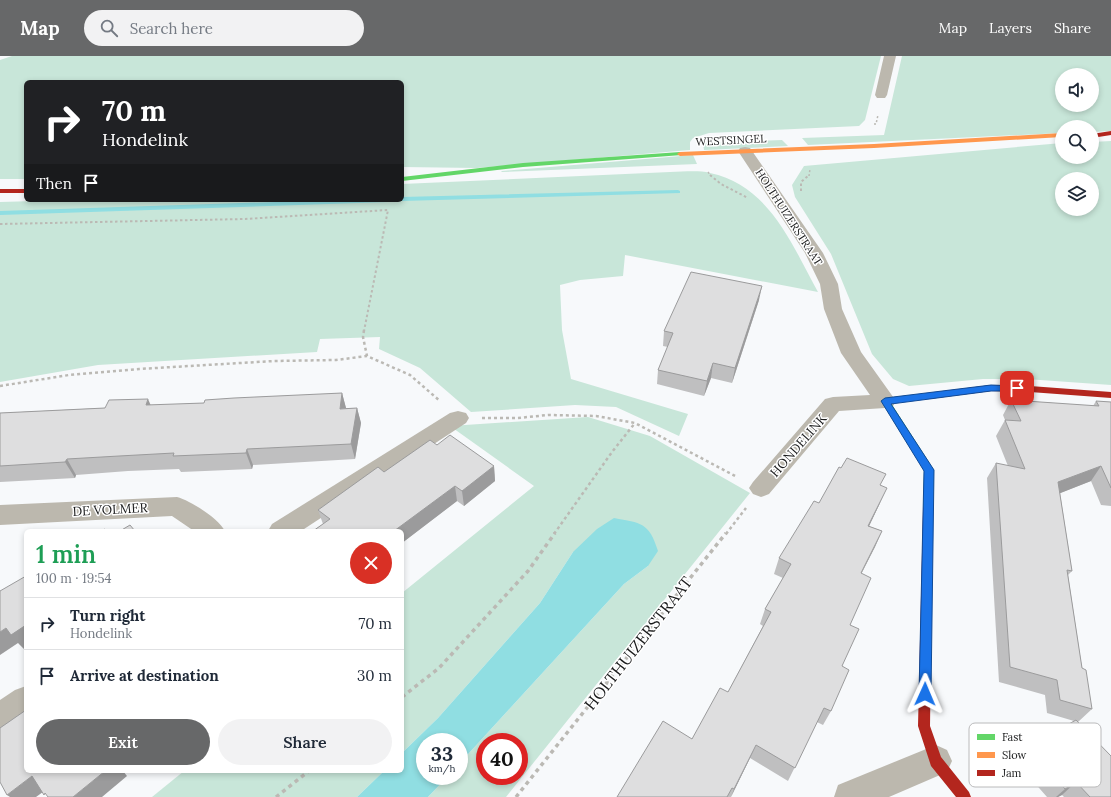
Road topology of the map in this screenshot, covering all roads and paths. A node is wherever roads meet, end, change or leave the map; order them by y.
1 (890, 56) edge
2 (881, 95) joint
3 (869, 125) dead end
4 (1111, 133) edge
5 (1099, 134) edge
6 (1055, 135) edge
7 (1055, 141) edge
8 (794, 149) junction
9 (958, 150) dead end
10 (750, 161) junction
11 (514, 176) dead end
12 (404, 179) edge
13 (404, 179) edge
14 (0, 191) edge
15 (24, 191) edge
16 (804, 196) dead end
17 (0, 224) edge
18 (367, 356) junction
19 (0, 386) edge
20 (1111, 395) edge
21 (885, 401) junction
22 (458, 418) junction
23 (635, 423) junction
24 (761, 488) junction
25 (0, 515) edge
26 (209, 529) edge
27 (284, 529) edge
28 (404, 695) edge
29 (24, 701) edge
30 (0, 717) edge
31 (936, 762) junction
32 (306, 773) edge
33 (276, 797) edge
34 (516, 797) edge
35 (850, 797) edge
36 (964, 797) edge

1 - 2 street
2 - 3 path
4 - 5 main road
6 - 8 main road, WESTSINGEL
7 - 9 main road
8 - 10 main road, WESTSINGEL
8 - 16 path, HOLTHUIZERSTRAAT
10 - 12 main road, WESTSINGEL
10 - 21 street, HOLTHUIZERSTRAAT
11 - 13 main road, WESTSINGEL
14 - 15 main road
17 - 18 path
18 - 19 path
18 - 22 path
20 - 21 main road, HONDELINK
21 - 24 street, HONDELINK
21 - 31 main road
22 - 23 path
22 - 27 street
23 - 24 path
23 - 28 path
24 - 34 path, HOLTHUIZERSTRAAT
25 - 26 street, DE VOLMER
29 - 30 street
31 - 35 street
31 - 36 main road
32 - 33 path

